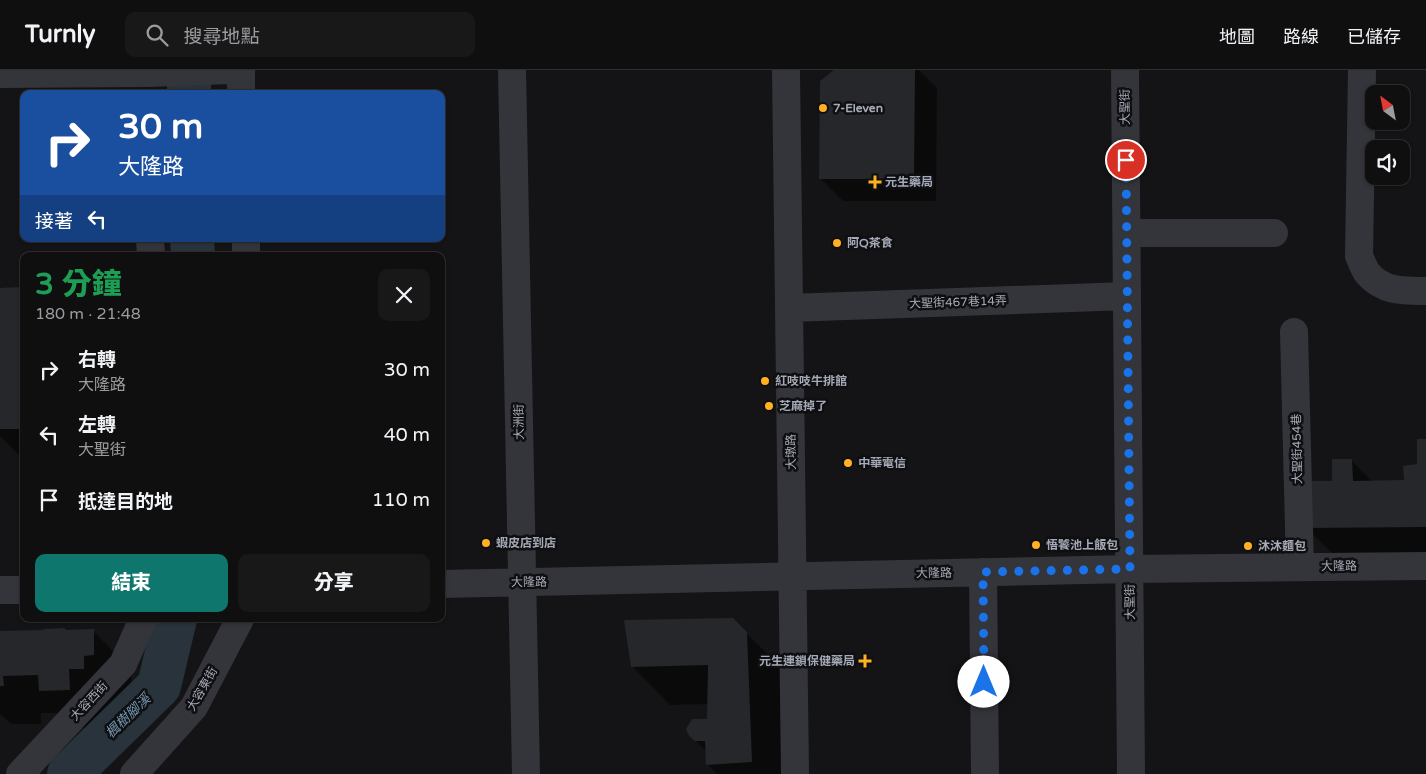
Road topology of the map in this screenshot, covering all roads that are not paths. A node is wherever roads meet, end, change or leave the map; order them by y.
1 (228, 70) edge
2 (240, 70) edge
3 (512, 70) edge
4 (786, 70) edge
5 (1125, 70) edge
6 (1362, 70) edge
7 (0, 74) edge
8 (148, 79) edge
9 (241, 90) edge
10 (1274, 232) dead end
11 (1127, 233) junction
12 (1426, 291) edge
13 (1127, 296) junction
14 (789, 308) junction
15 (1294, 332) dead end
16 (1426, 566) edge
17 (1300, 567) junction
18 (1130, 569) junction
19 (983, 572) junction
20 (793, 576) junction
21 (522, 582) junction
22 (445, 584) edge
23 (0, 590) edge
24 (20, 590) edge
25 (142, 622) edge
26 (238, 622) edge
27 (147, 769) edge
28 (20, 774) edge
29 (526, 774) edge
30 (795, 774) edge
31 (985, 774) edge
32 (1132, 774) edge

1 - 8 street
2 - 9 street
3 - 21 street, 大洲街
4 - 14 street, 大墩路
5 - 11 street, 大聖街
6 - 12 street
7 - 8 street
10 - 11 street
11 - 13 street, 大聖街
13 - 14 street, 大聖街467巷14弄
13 - 18 street, 大聖街
14 - 20 street, 大墩路
15 - 17 street, 大聖街454巷
16 - 17 street, 大隆路
17 - 18 street, 大隆路
18 - 19 street, 大隆路
18 - 32 street, 大聖街
19 - 20 street, 大隆路
19 - 31 street
20 - 21 street, 大隆路
20 - 30 street, 大墩路
21 - 22 street, 大隆路
21 - 29 street, 大洲街
23 - 24 street
25 - 28 street, 大容西街
26 - 27 street, 大容東街

